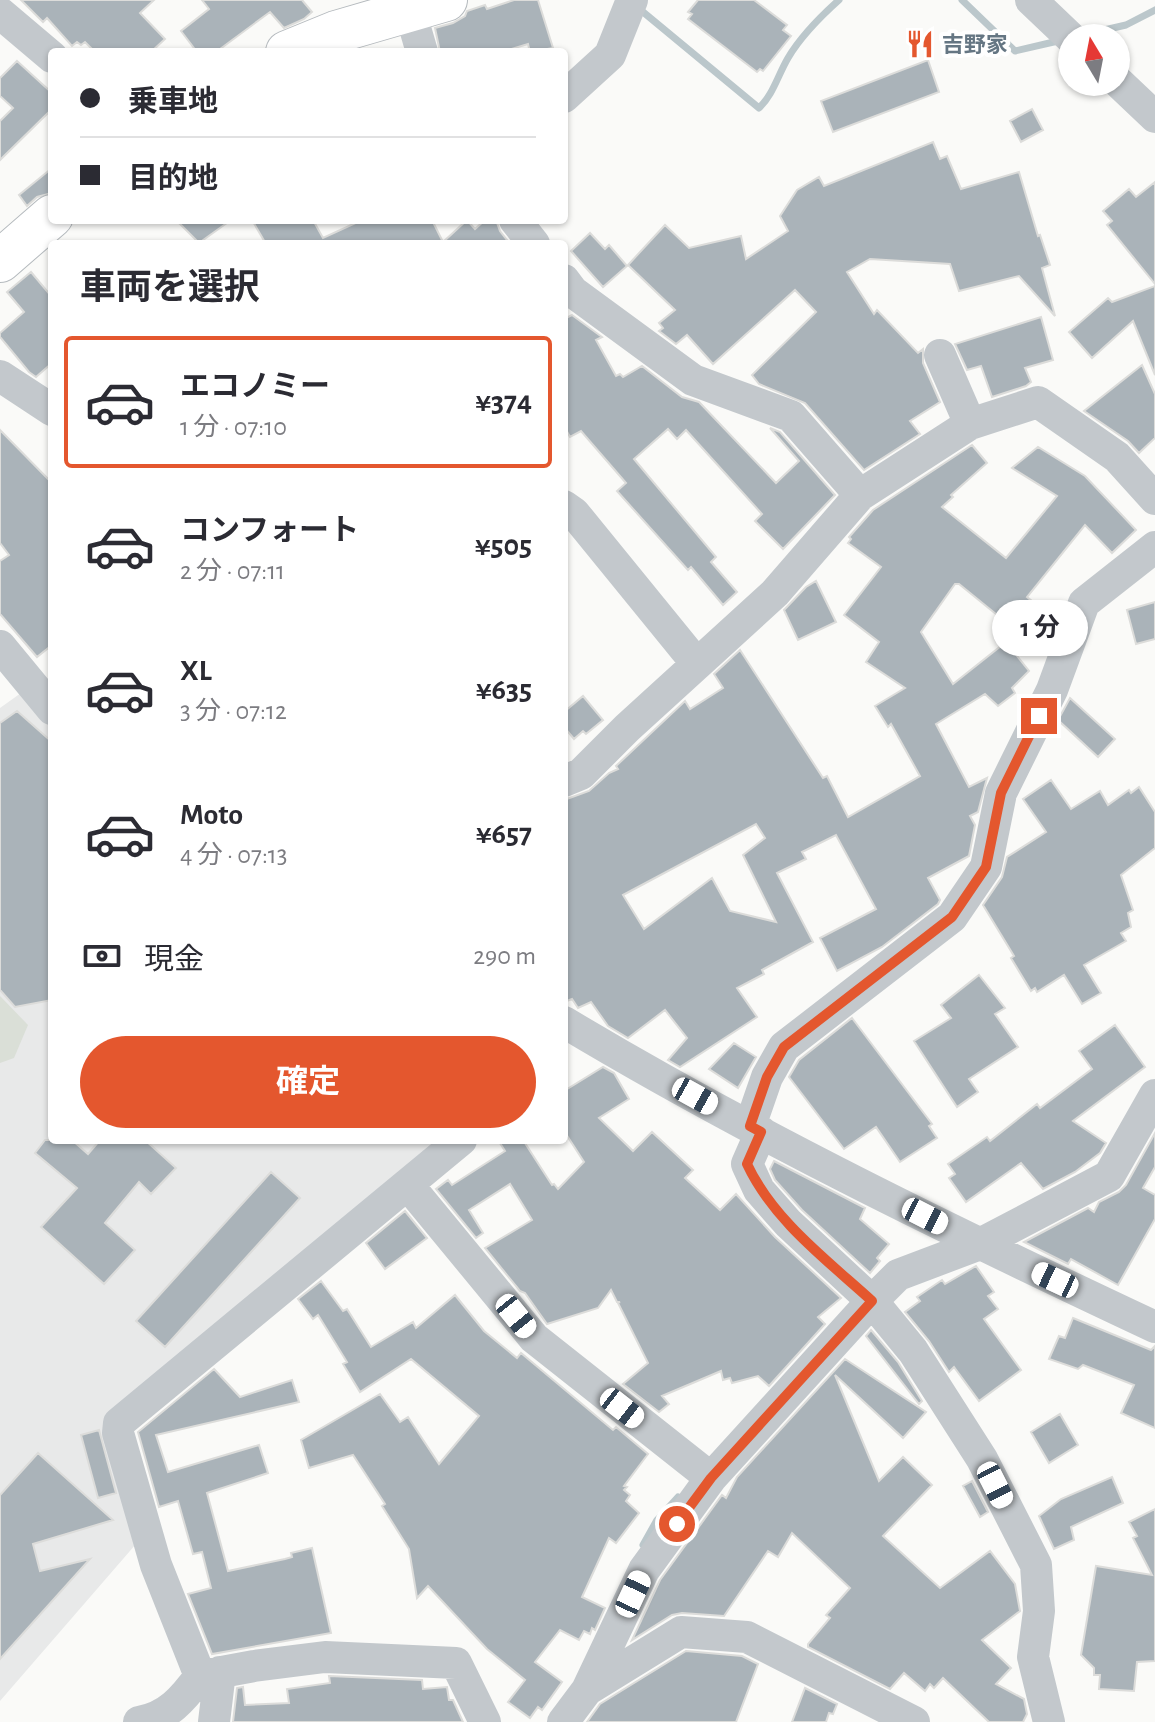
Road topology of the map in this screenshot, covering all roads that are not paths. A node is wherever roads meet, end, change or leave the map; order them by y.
1 (632, 0) edge
2 (1031, 0) edge
3 (428, 6) edge
4 (0, 13) edge
5 (1058, 26) edge
6 (297, 48) edge
7 (423, 48) edge
8 (48, 54) edge
9 (568, 93) edge
10 (1130, 93) edge
11 (1155, 117) edge
12 (48, 219) edge
13 (518, 224) edge
14 (531, 240) edge
15 (0, 261) edge
16 (568, 285) edge
17 (940, 355) dead end
18 (0, 376) edge
19 (48, 407) edge
20 (970, 424) junction
21 (860, 495) junction
22 (1155, 499) edge
23 (568, 509) edge
24 (1155, 547) edge
25 (0, 646) edge
26 (697, 664) junction
27 (48, 704) edge
28 (568, 779) edge
29 (571, 1036) edge
30 (1155, 1095) edge
31 (755, 1129) junction
32 (456, 1144) edge
33 (408, 1185) junction
34 (980, 1244) junction
35 (872, 1301) junction
36 (1155, 1327) edge
37 (711, 1478) junction
38 (210, 1674) junction
39 (587, 1690) junction
40 (858, 1710) edge
41 (139, 1722) edge
42 (214, 1722) edge
43 (485, 1722) edge
44 (563, 1722) edge
45 (914, 1722) edge
46 (1049, 1722) edge

1 - 9 street
2 - 5 street
3 - 6 main road
3 - 7 street
4 - 8 street
10 - 11 street
12 - 15 main road
13 - 14 street
16 - 21 street
17 - 20 street
18 - 19 street
20 - 21 street
20 - 22 street
21 - 26 street
23 - 26 street
24 - 31 street
25 - 27 street
26 - 28 street
29 - 31 street
30 - 34 street
31 - 34 street
31 - 35 street
32 - 33 street
33 - 37 street
33 - 38 street
34 - 35 street
34 - 36 street
35 - 37 street
35 - 46 street
37 - 39 street
38 - 41 street
38 - 42 street
38 - 43 street
39 - 40 street
39 - 44 street
40 - 45 street

